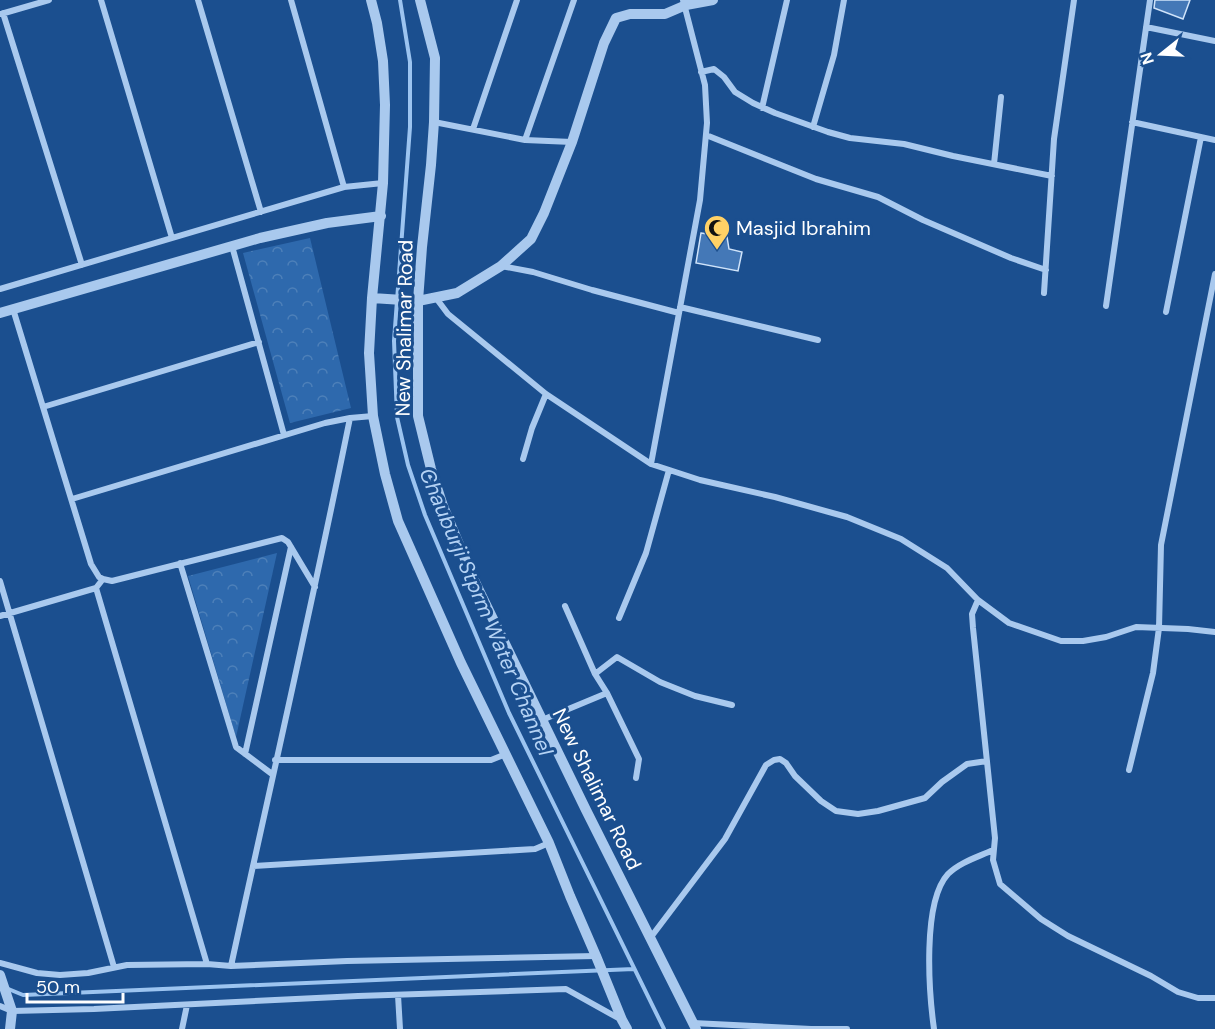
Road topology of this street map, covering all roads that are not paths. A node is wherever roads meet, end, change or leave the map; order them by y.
1 (49, 0) edge
2 (101, 0) edge
3 (198, 0) edge
4 (291, 0) edge
5 (371, 0) edge
6 (420, 0) edge
7 (517, 0) edge
8 (574, 0) edge
9 (713, 0) edge
10 (787, 0) edge
11 (844, 0) edge
12 (1074, 0) edge
13 (1150, 0) edge
14 (685, 2) edge
15 (1, 14) edge
16 (1146, 27) junction
17 (1215, 41) edge
18 (701, 72) junction
19 (1001, 97) dead end
20 (762, 108) junction
21 (434, 122) junction
22 (1132, 122) junction
23 (813, 127) junction
24 (473, 129) junction
25 (706, 135) junction
26 (1201, 137) junction
27 (525, 140) junction
28 (1215, 140) edge
29 (572, 142) junction
30 (994, 164) junction
31 (1052, 176) junction
32 (383, 183) junction
33 (344, 187) junction
34 (261, 212) junction
35 (381, 216) junction
36 (172, 238) junction
37 (232, 246) junction
38 (82, 265) junction
39 (501, 266) junction
40 (1046, 270) junction
41 (1215, 274) edge
42 (0, 289) edge
43 (1044, 293) dead end
44 (372, 298) junction
45 (436, 298) junction
46 (416, 301) junction
47 (1106, 306) dead end
48 (13, 309) junction
49 (680, 310) junction
50 (1166, 312) dead end
51 (0, 313) edge
52 (818, 340) dead end
53 (259, 342) junction
54 (546, 394) junction
55 (43, 407) junction
56 (373, 416) junction
57 (350, 418) junction
58 (284, 435) junction
59 (523, 459) dead end
60 (651, 464) junction
61 (669, 470) junction
62 (72, 499) junction
63 (291, 546) junction
64 (180, 563) junction
65 (103, 579) junction
66 (0, 581) edge
67 (315, 587) junction
68 (96, 588) junction
69 (978, 600) junction
70 (565, 606) dead end
71 (10, 613) junction
72 (0, 616) edge
73 (620, 618) dead end
74 (1159, 628) junction
75 (1215, 632) edge
76 (595, 674) junction
77 (607, 693) junction
78 (732, 705) dead end
79 (542, 720) junction
80 (245, 754) junction
81 (506, 754) junction
82 (275, 760) junction
83 (987, 761) junction
84 (1129, 770) dead end
85 (273, 774) junction
86 (636, 778) dead end
87 (549, 843) junction
88 (993, 850) junction
89 (253, 866) junction
90 (651, 937) junction
91 (597, 959) junction
92 (0, 963) edge
93 (207, 964) junction
94 (231, 966) junction
95 (114, 967) junction
96 (0, 975) edge
97 (398, 994) junction
98 (1215, 998) edge
99 (4, 1003) edge
100 (187, 1005) junction
101 (12, 1011) junction
102 (624, 1024) edge
103 (695, 1026) edge
104 (10, 1029) edge
105 (182, 1029) edge
106 (400, 1029) edge
107 (847, 1029) edge
108 (934, 1029) edge

1 - 15 street
2 - 36 street
3 - 34 street
4 - 33 street
5 - 32 street
6 - 21 street, New Shalimar Road
7 - 24 street
8 - 27 street
9 - 14 street
10 - 20 street
11 - 23 street
12 - 31 street
13 - 16 street
14 - 18 street
14 - 29 street
15 - 38 street
16 - 17 street
16 - 22 street
18 - 20 street
18 - 25 street
19 - 30 street
20 - 23 street
21 - 24 street
21 - 46 street, New Shalimar Road
22 - 26 street
22 - 47 street
23 - 30 street
24 - 27 street
25 - 40 street
25 - 49 street
26 - 28 street
26 - 50 street
27 - 29 street
29 - 39 street
30 - 31 street
31 - 40 street
32 - 33 street
32 - 35 street
33 - 34 street
34 - 36 street
35 - 37 street
35 - 44 street
36 - 38 street
37 - 48 street
37 - 53 street
38 - 42 street
39 - 45 street
39 - 49 street
40 - 43 street
41 - 74 street
44 - 46 street
44 - 56 street
45 - 46 street
45 - 54 street
46 - 79 street, New Shalimar Road
48 - 51 street
48 - 55 street
49 - 52 street
49 - 60 street
53 - 55 street
53 - 58 street
54 - 59 street
54 - 60 street
55 - 62 street
56 - 57 street
56 - 81 street
57 - 58 street
57 - 67 street
58 - 62 street
60 - 61 street
61 - 69 street
61 - 73 street
62 - 65 street
63 - 64 street
63 - 67 street
63 - 80 street
64 - 65 street
64 - 80 street
65 - 68 street
66 - 71 street
67 - 82 street
68 - 71 street
68 - 93 street
69 - 74 street
69 - 83 street
70 - 76 street
71 - 72 street
71 - 95 street
74 - 75 street
74 - 84 street
76 - 77 street
76 - 78 street
77 - 79 street
77 - 86 street
79 - 90 street, New Shalimar Road
80 - 85 street
81 - 82 street
81 - 87 street
82 - 85 street
83 - 88 street
83 - 90 street
85 - 89 street
87 - 89 street
87 - 91 street
88 - 98 street
88 - 108 street
89 - 94 street
90 - 103 street, New Shalimar Road
91 - 94 street
91 - 102 street
92 - 95 street
93 - 94 street
93 - 95 street
96 - 99 street
97 - 100 street
97 - 102 street
97 - 106 street
99 - 101 street
100 - 101 street
100 - 105 street
101 - 104 street
103 - 107 street

